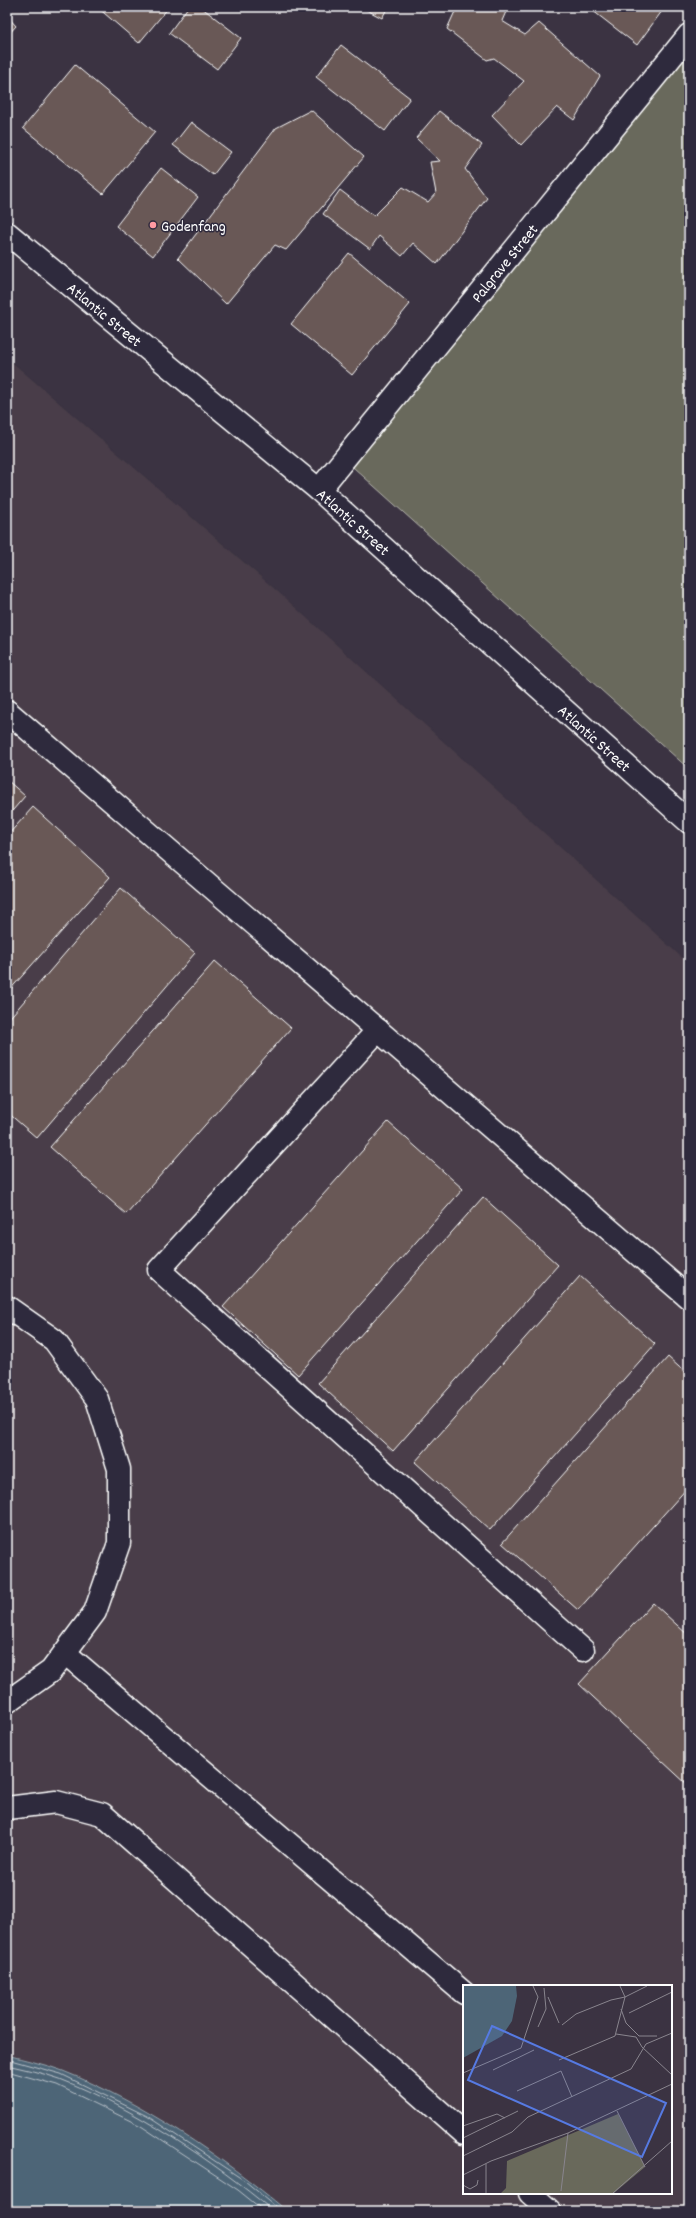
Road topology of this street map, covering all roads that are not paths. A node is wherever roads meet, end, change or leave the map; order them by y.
1 (689, 35) edge
2 (7, 233) edge
3 (319, 490) junction
4 (7, 711) edge
5 (689, 822) edge
6 (378, 1030) junction
7 (7, 1298) edge
8 (689, 1298) edge
9 (7, 1307) edge
10 (54, 1340) junction
11 (583, 1650) dead end
12 (65, 1653) junction
13 (7, 1702) edge
14 (7, 1808) edge
15 (463, 1992) edge
16 (463, 2132) edge
17 (531, 2194) edge
18 (550, 2211) edge

1 - 3 street, Palgrave Street
2 - 3 street, Atlantic Street
3 - 5 street, Atlantic Street
4 - 6 street
6 - 8 street
6 - 11 street
7 - 10 street
9 - 10 street
10 - 12 street
12 - 13 street
12 - 15 street
14 - 16 street
17 - 18 street

